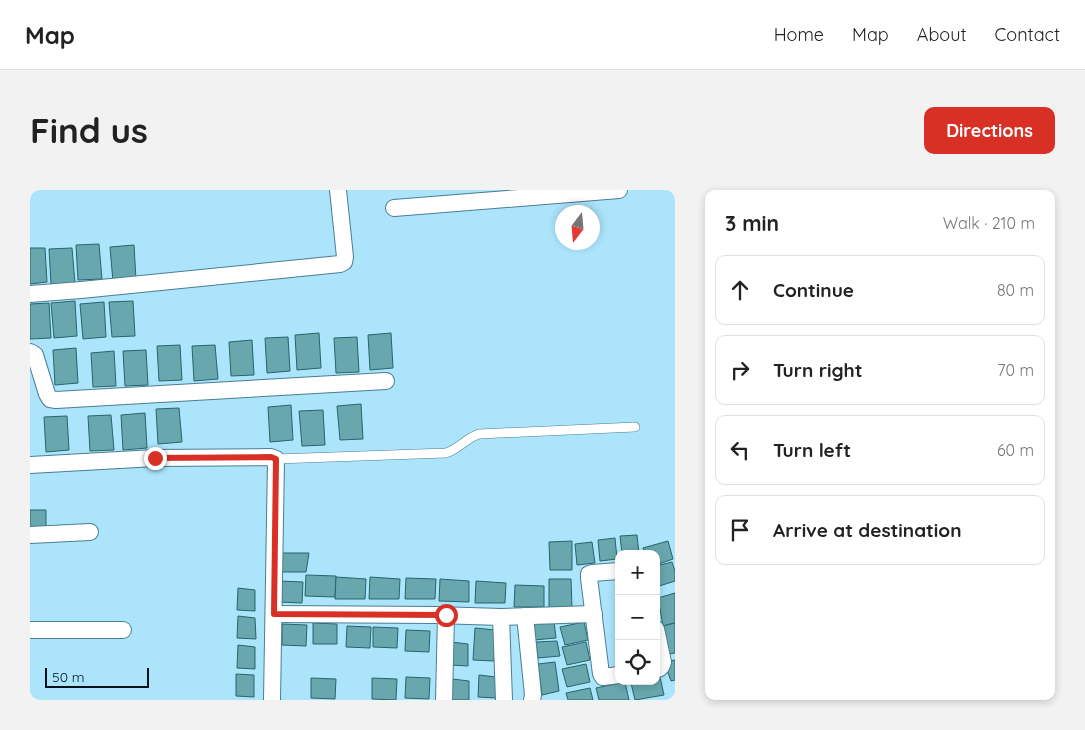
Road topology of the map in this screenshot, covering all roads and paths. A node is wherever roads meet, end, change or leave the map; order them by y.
1 (338, 190) edge
2 (619, 190) edge
3 (506, 194) edge
4 (394, 208) dead end
5 (30, 294) edge
6 (30, 352) edge
7 (386, 381) dead end
8 (635, 427) dead end
9 (276, 459) junction
10 (30, 465) edge
11 (90, 532) dead end
12 (30, 535) edge
13 (615, 571) edge
14 (274, 614) junction
15 (594, 614) junction
16 (446, 615) junction
17 (525, 616) junction
18 (501, 617) junction
19 (30, 630) edge
20 (123, 630) dead end
21 (660, 647) edge
22 (660, 668) edge
23 (615, 676) edge
24 (272, 700) edge
25 (444, 700) edge
26 (504, 700) edge
27 (532, 700) edge

1 - 5 street
2 - 3 street
3 - 4 street
6 - 7 street
8 - 9 lane
9 - 10 street
9 - 14 street
11 - 12 street
13 - 15 street
14 - 16 street
14 - 24 street
15 - 17 street
15 - 23 street
16 - 18 street
16 - 25 street
17 - 18 street
17 - 27 street
18 - 26 street
19 - 20 street
21 - 22 street

